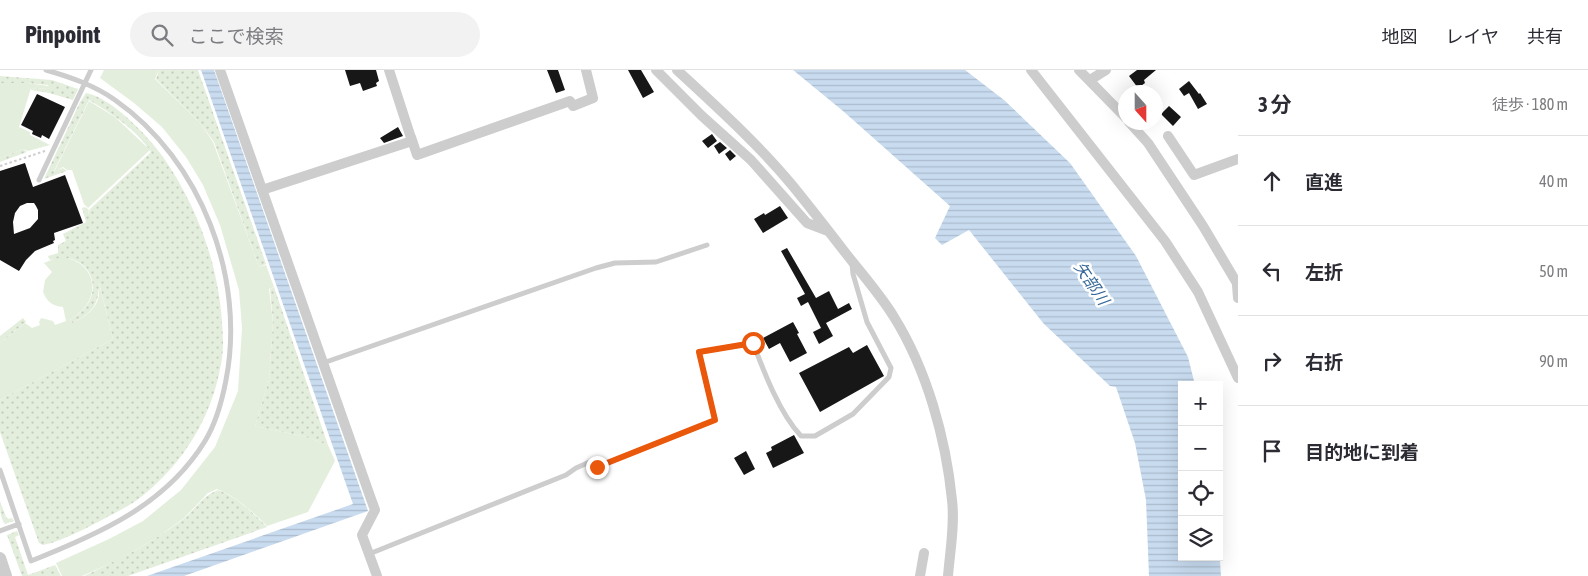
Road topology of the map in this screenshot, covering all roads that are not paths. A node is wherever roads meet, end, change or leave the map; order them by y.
1 (46, 70) edge
2 (92, 70) edge
3 (220, 70) edge
4 (389, 70) edge
5 (586, 70) edge
6 (656, 70) edge
7 (678, 70) edge
8 (1031, 70) edge
9 (1079, 70) edge
10 (1106, 70) edge
11 (1090, 80) junction
12 (85, 83) junction
13 (1118, 110) edge
14 (1136, 130) edge
15 (1168, 136) dead end
16 (411, 137) junction
17 (1238, 159) edge
18 (39, 180) dead end
19 (262, 190) junction
20 (829, 232) junction
21 (707, 245) dead end
22 (852, 261) junction
23 (1238, 285) edge
24 (1238, 298) edge
25 (323, 363) junction
26 (1238, 378) edge
27 (0, 470) edge
28 (18, 524) junction
29 (0, 531) edge
30 (924, 553) dead end
31 (369, 554) junction
32 (0, 558) edge
33 (6, 576) edge
34 (377, 576) edge
35 (920, 576) edge
36 (948, 576) edge

1 - 12 lane
2 - 12 lane
3 - 19 street
4 - 16 street
5 - 16 street
6 - 20 street
7 - 20 street
8 - 26 street
9 - 11 street
10 - 11 street
11 - 13 street
12 - 18 lane
12 - 28 lane
14 - 23 street
15 - 17 street
16 - 19 street
19 - 25 street
20 - 22 street
21 - 25 lane
22 - 31 lane
22 - 36 street
23 - 24 street
25 - 31 street
27 - 28 lane
28 - 29 lane
30 - 35 street
31 - 34 street
32 - 33 street

